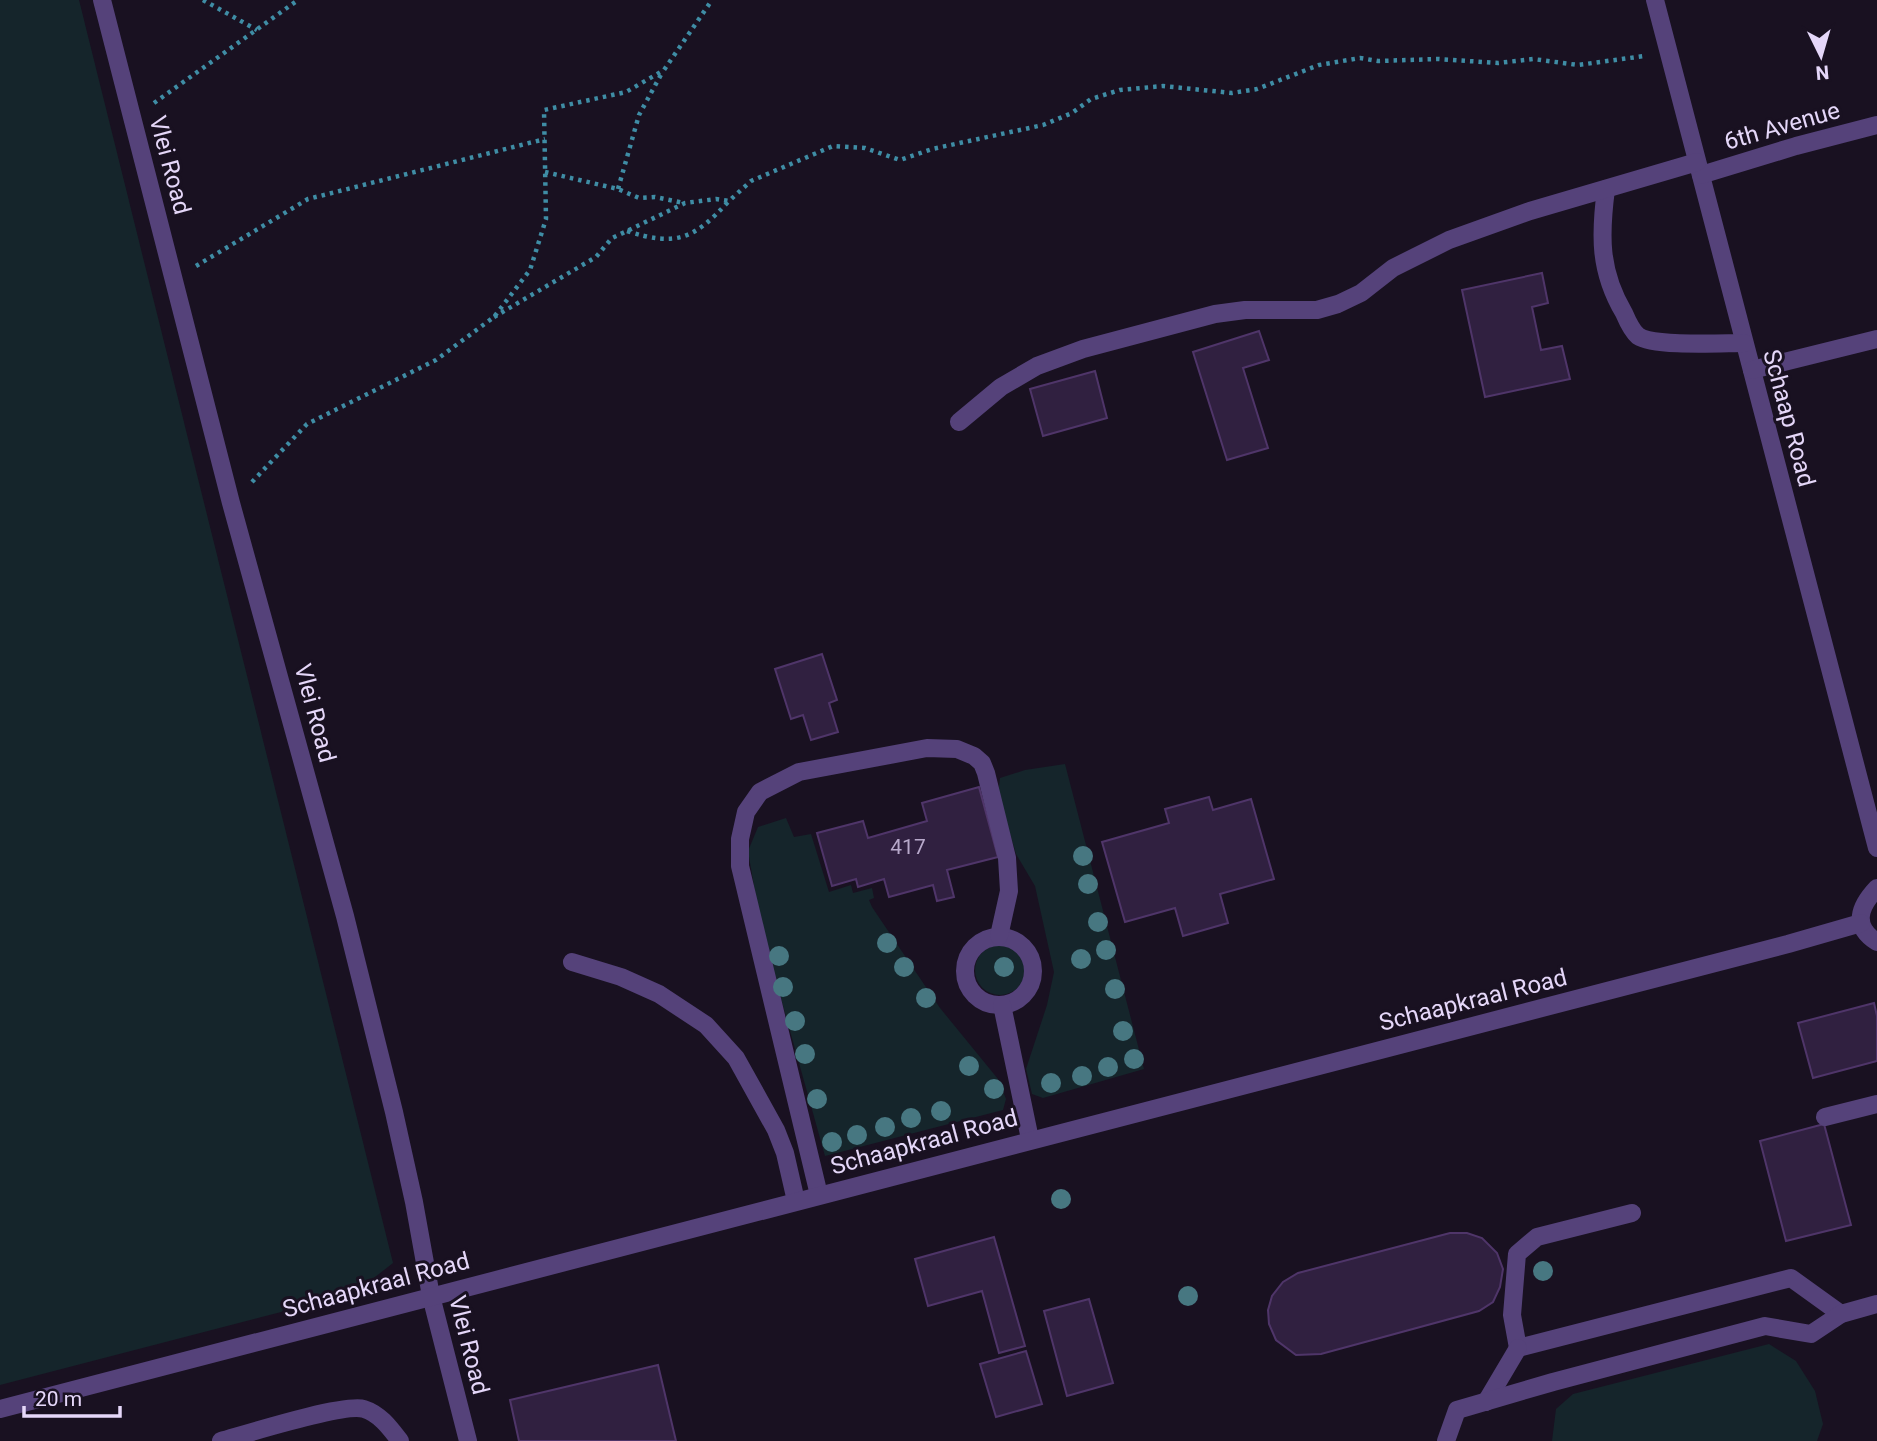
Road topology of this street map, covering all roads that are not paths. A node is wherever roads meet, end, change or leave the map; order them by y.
1 (102, 0) edge
2 (1655, 0) edge
3 (1877, 125) edge
4 (1699, 168) junction
5 (1605, 188) junction
6 (1877, 339) edge
7 (1744, 343) junction
8 (1752, 370) junction
9 (959, 422) dead end
10 (1877, 848) edge
11 (1877, 888) edge
12 (1861, 923) junction
13 (999, 936) junction
14 (1877, 942) edge
15 (572, 962) dead end
16 (1002, 1005) junction
17 (1877, 1104) edge
18 (1825, 1117) dead end
19 (1030, 1139) junction
20 (819, 1195) junction
21 (796, 1201) junction
22 (1632, 1213) dead end
23 (432, 1296) junction
24 (1877, 1304) edge
25 (1841, 1314) junction
26 (1518, 1348) junction
27 (1486, 1402) junction
28 (0, 1409) edge
29 (220, 1441) edge
30 (400, 1441) edge
31 (468, 1441) edge
32 (1446, 1441) edge

1 - 23 street, Vlei Road
2 - 4 street, Schaap Road
3 - 4 street, 6th Avenue
4 - 5 street, 6th Avenue
4 - 7 street, Schaap Road
5 - 7 street
5 - 9 street, 6th Avenue
6 - 8 street
7 - 8 street, Schaap Road
8 - 10 street, Schaap Road
11 - 12 street
12 - 14 street
12 - 19 street, Schaapkraal Road
13 - 16 street
13 - 16 street
13 - 20 street
15 - 21 street
16 - 19 street
17 - 18 street
19 - 20 street, Schaapkraal Road
20 - 21 street, Schaapkraal Road
21 - 23 street, Schaapkraal Road
22 - 26 street
23 - 28 street, Schaapkraal Road
23 - 31 street, Vlei Road
24 - 25 street
25 - 26 street
25 - 27 street
26 - 27 street
27 - 32 street
29 - 30 street

